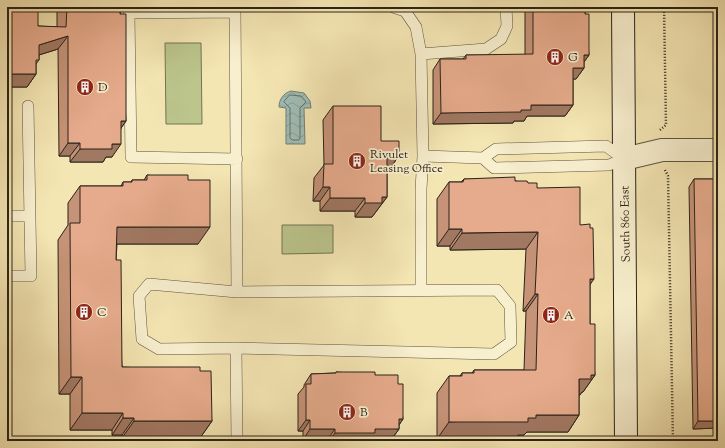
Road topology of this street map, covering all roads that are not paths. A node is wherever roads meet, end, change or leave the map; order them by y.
1 (393, 7) edge
2 (506, 7) edge
3 (623, 7) edge
4 (235, 9) edge
5 (420, 54) junction
6 (28, 106) dead end
7 (718, 150) edge
8 (423, 156) junction
9 (483, 158) junction
10 (237, 159) junction
11 (624, 159) junction
12 (7, 216) edge
13 (30, 216) junction
14 (7, 276) edge
15 (420, 290) junction
16 (237, 292) junction
17 (236, 348) junction
18 (237, 441) edge
19 (626, 441) edge

1 - 5 lane
2 - 5 lane
3 - 11 street, South 860 East
4 - 10 lane
4 - 10 lane
5 - 8 lane
6 - 13 lane
7 - 11 street
8 - 9 lane
8 - 15 lane
9 - 11 lane
9 - 11 lane
10 - 16 lane
11 - 19 street, South 860 East
12 - 13 lane
13 - 14 lane
15 - 16 lane
15 - 17 lane
16 - 17 lane
17 - 18 lane

